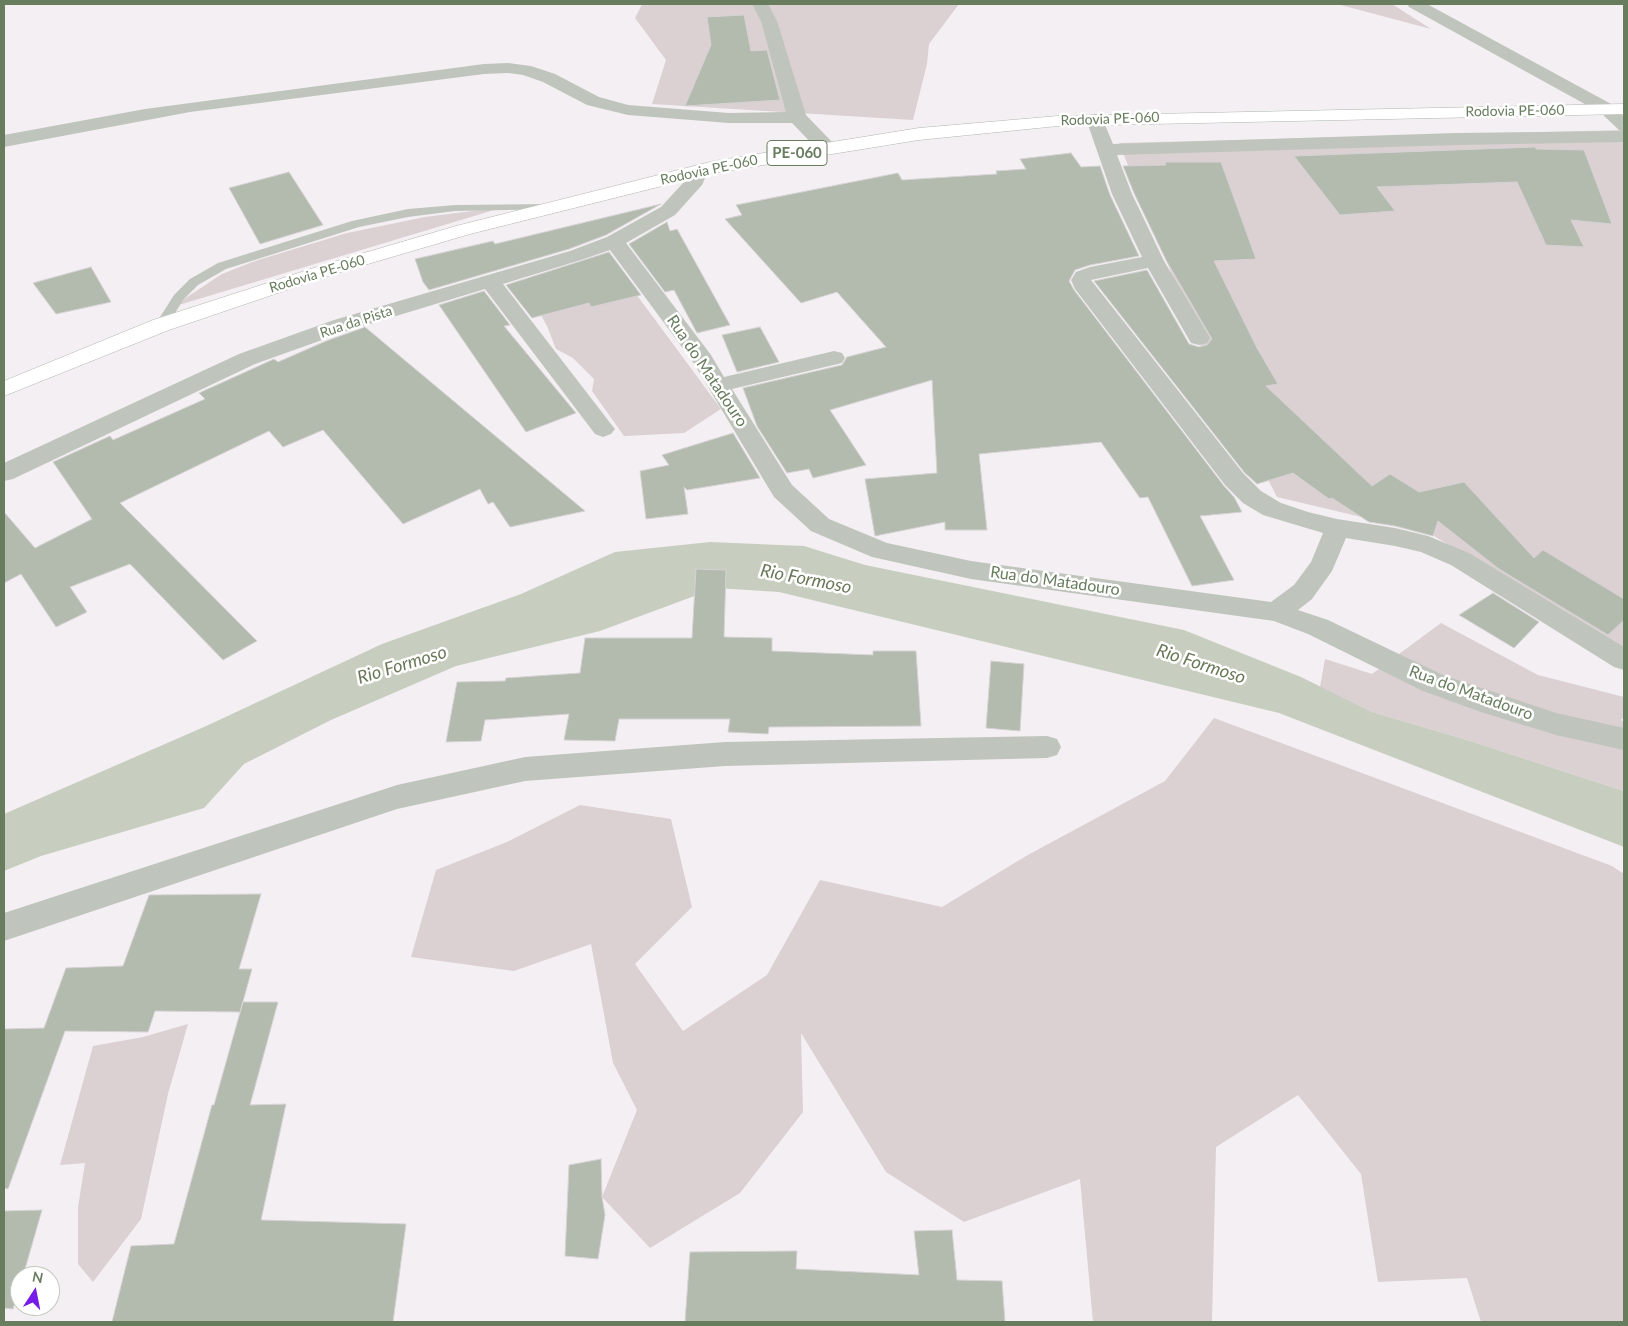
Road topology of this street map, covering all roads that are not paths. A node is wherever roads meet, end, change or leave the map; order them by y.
1 (760, 4) edge
2 (1415, 4) edge
3 (1616, 109) edge
4 (797, 118) junction
5 (1095, 119) junction
6 (1624, 127) edge
7 (1624, 136) edge
8 (4, 141) edge
9 (827, 148) junction
10 (1106, 150) junction
11 (699, 170) junction
12 (552, 207) junction
13 (614, 241) junction
14 (1154, 261) junction
15 (490, 281) junction
16 (161, 325) junction
17 (1199, 338) dead end
18 (834, 358) dead end
19 (718, 384) junction
20 (4, 389) edge
21 (603, 429) dead end
22 (4, 473) edge
23 (1337, 528) junction
24 (1276, 612) junction
25 (1624, 660) edge
26 (1624, 739) edge
27 (1047, 747) dead end
28 (4, 926) edge

1 - 4 street
2 - 3 street
3 - 5 main road, Rodovia PE-060 / PE-060
3 - 6 street
4 - 8 street
4 - 9 street
5 - 9 main road, Rodovia PE-060 / PE-060
5 - 10 street
7 - 10 street
9 - 11 main road, Rodovia PE-060 / PE-060
10 - 14 street
11 - 12 main road, Rodovia PE-060 / PE-060
11 - 13 street, Rua da Pista
12 - 16 main road, Rodovia PE-060 / PE-060
12 - 16 lane
13 - 15 street, Rua da Pista
13 - 19 street, Rua do Matadouro
14 - 17 street
14 - 23 street
15 - 21 street
15 - 22 street, Rua da Pista
16 - 20 main road, Rodovia PE-060 / PE-060
18 - 19 street
19 - 24 street, Rua do Matadouro
23 - 24 street
23 - 25 street
24 - 26 street, Rua do Matadouro
27 - 28 street

